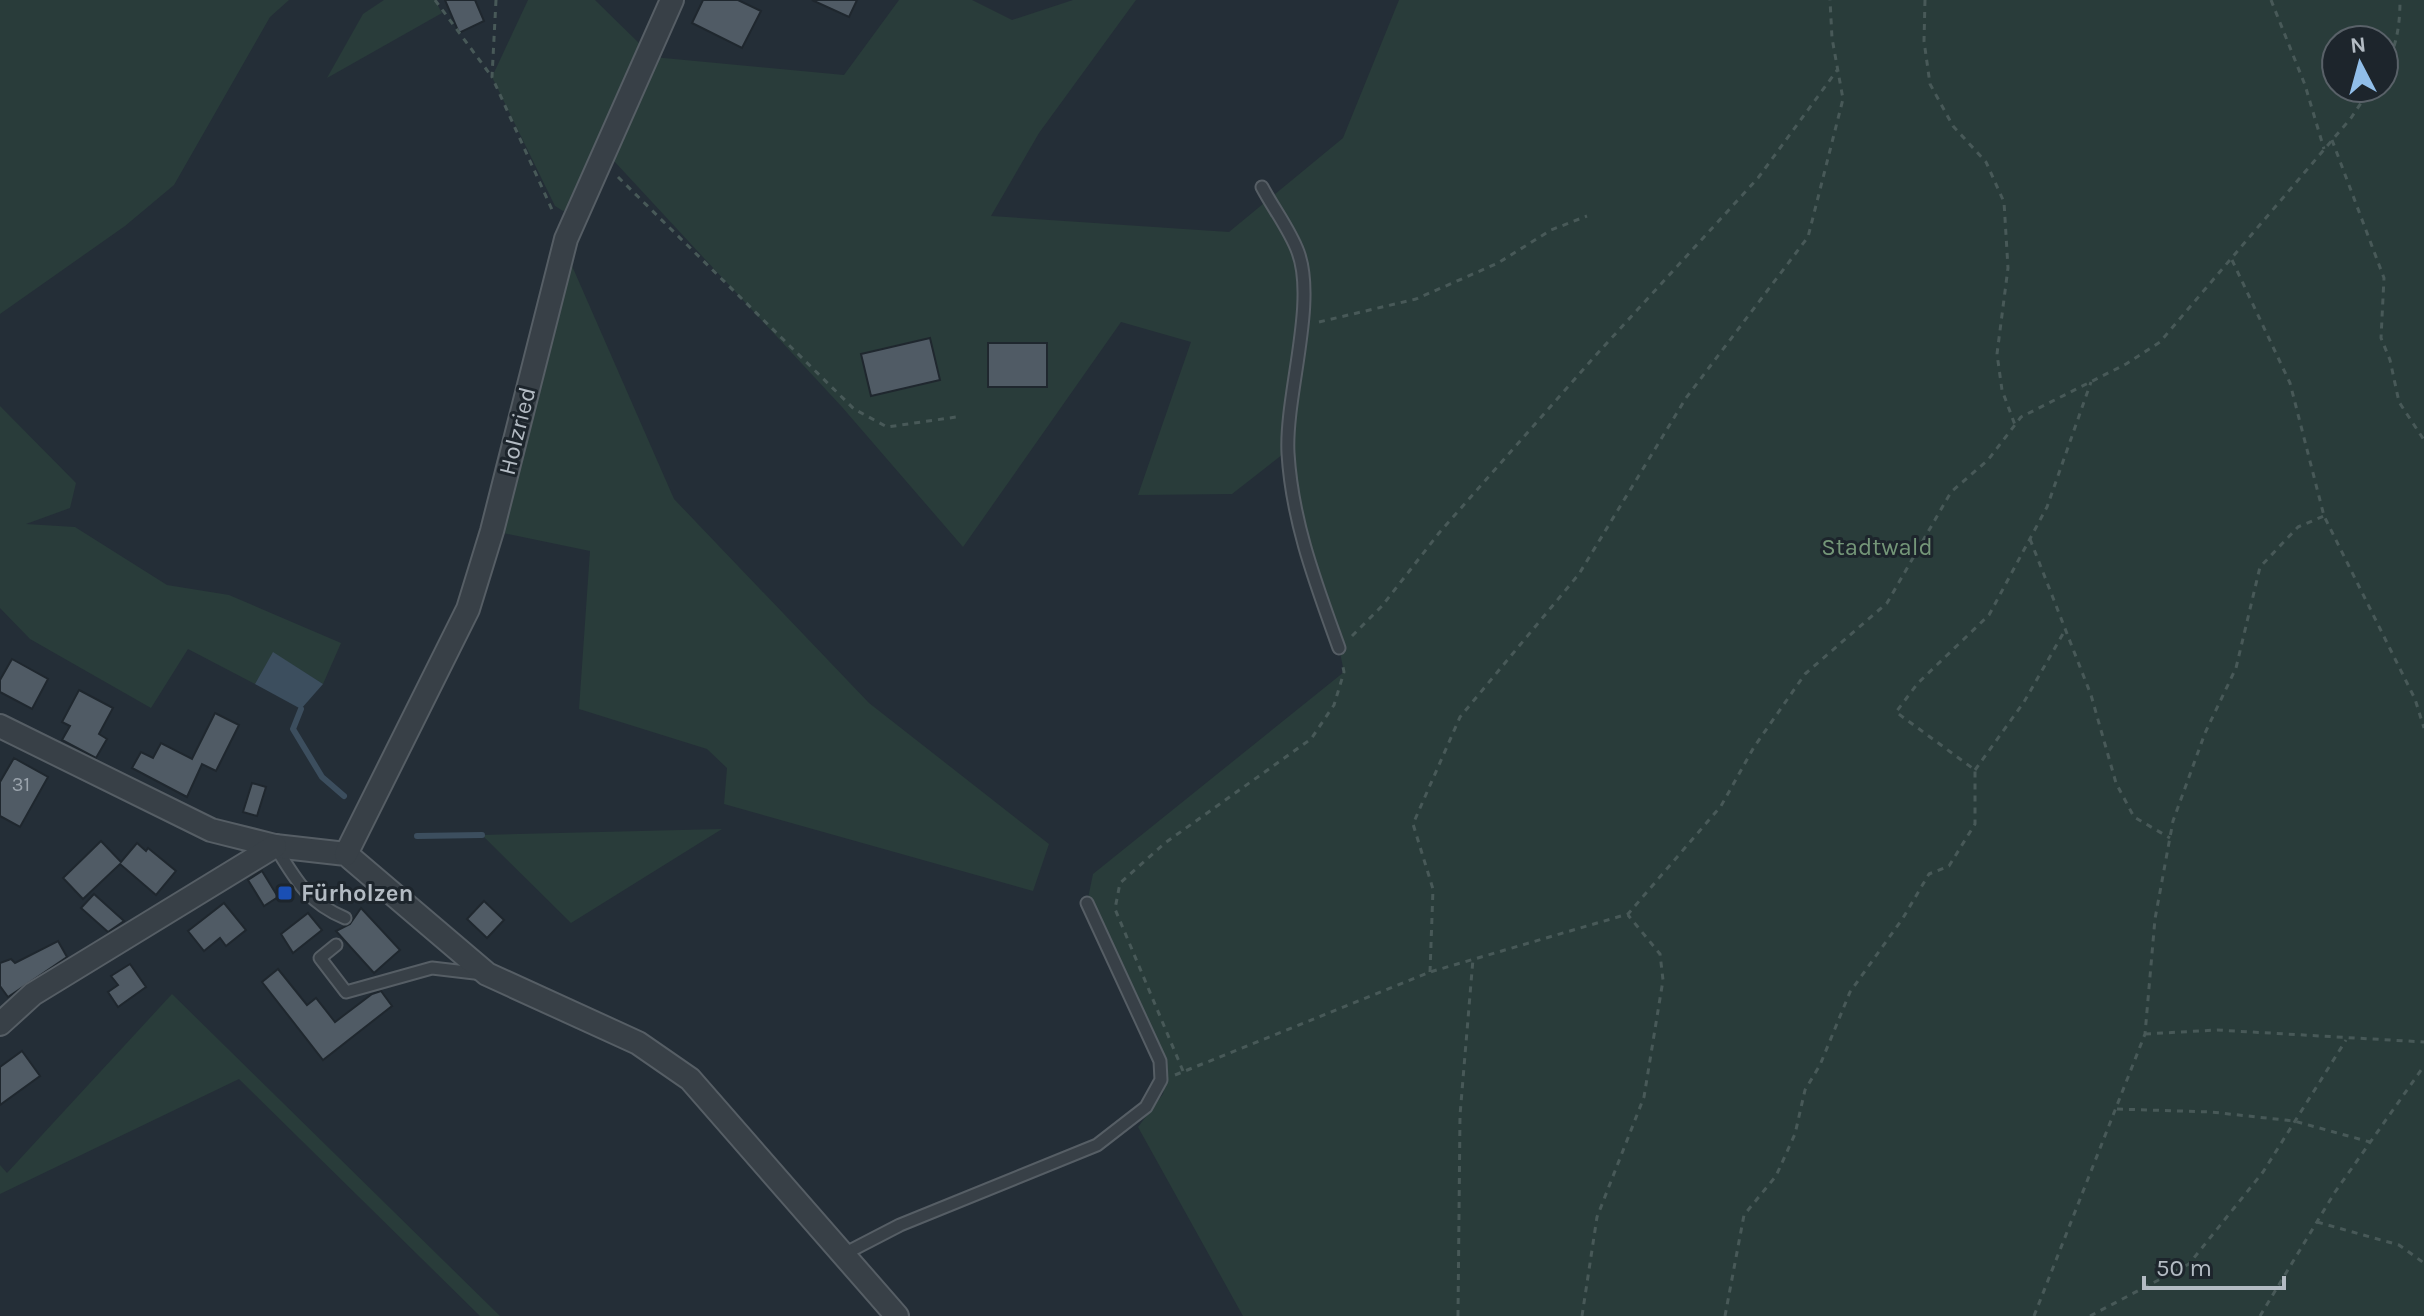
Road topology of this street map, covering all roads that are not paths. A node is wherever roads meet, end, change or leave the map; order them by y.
1 (672, 0) edge
2 (1262, 187) dead end
3 (1339, 648) road end
4 (0, 726) edge
5 (275, 846) junction
6 (346, 854) junction
7 (1087, 903) dead end
8 (345, 918) dead end
9 (336, 945) dead end
10 (487, 974) junction
11 (0, 1024) edge
12 (844, 1254) junction
13 (897, 1316) edge

1 - 6 street, Holzried
2 - 3 lane
4 - 5 street
5 - 6 street
5 - 8 lane
5 - 11 street
6 - 10 street
7 - 12 lane
9 - 10 lane
10 - 12 street
12 - 13 street

